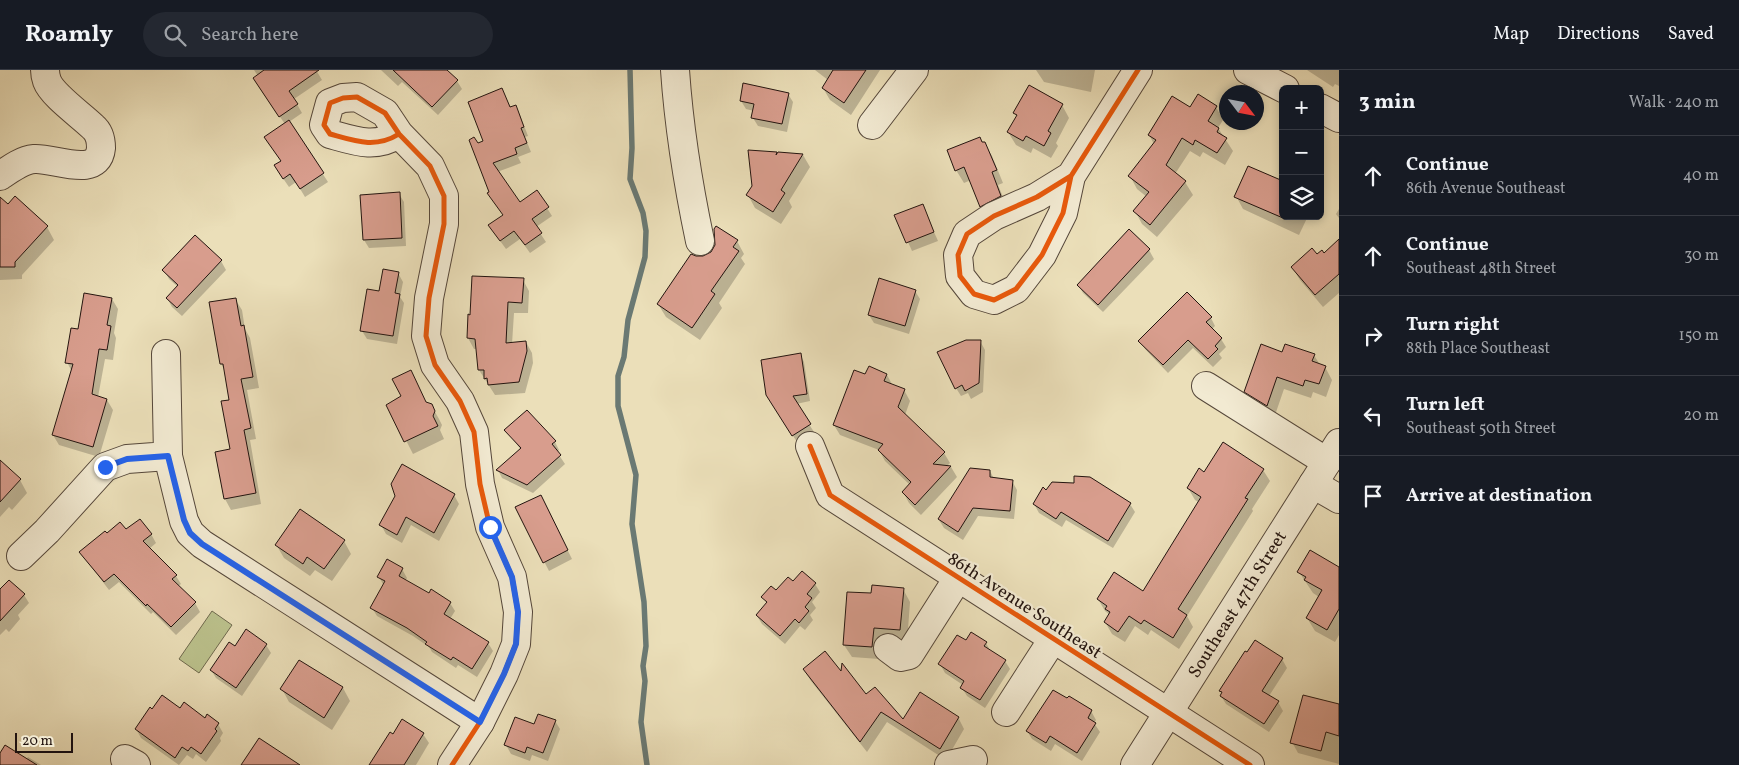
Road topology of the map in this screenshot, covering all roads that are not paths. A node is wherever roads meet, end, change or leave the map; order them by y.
1 (45, 70) edge
2 (675, 70) edge
3 (914, 70) edge
4 (1138, 70) edge
5 (1248, 70) edge
6 (1279, 86) edge
7 (1324, 110) edge
8 (1339, 118) edge
9 (872, 126) dead end
10 (399, 134) dead end
11 (0, 176) edge
12 (1071, 176) junction
13 (700, 241) dead end
14 (166, 354) dead end
15 (1206, 386) dead end
16 (810, 446) dead end
17 (168, 456) junction
18 (1326, 463) edge
19 (1339, 499) edge
20 (21, 556) dead end
21 (958, 578) junction
22 (1052, 639) junction
23 (888, 648) dead end
24 (1006, 712) dead end
25 (1168, 713) junction
26 (480, 722) junction
27 (452, 765) edge
28 (1135, 765) edge
29 (1250, 765) edge

1 - 11 street
2 - 13 street
3 - 9 street
4 - 12 street
5 - 6 street
7 - 8 street
10 - 26 street
12 - 12 street
14 - 17 street
15 - 18 street
16 - 21 street, 86th Avenue Southeast
17 - 20 street
17 - 26 street
18 - 19 street
18 - 25 street, Southeast 47th Street
21 - 22 street, 86th Avenue Southeast
21 - 23 street
22 - 24 street
22 - 25 street, 86th Avenue Southeast
25 - 28 street, Southeast 47th Street
25 - 29 street, 86th Avenue Southeast
26 - 27 street

